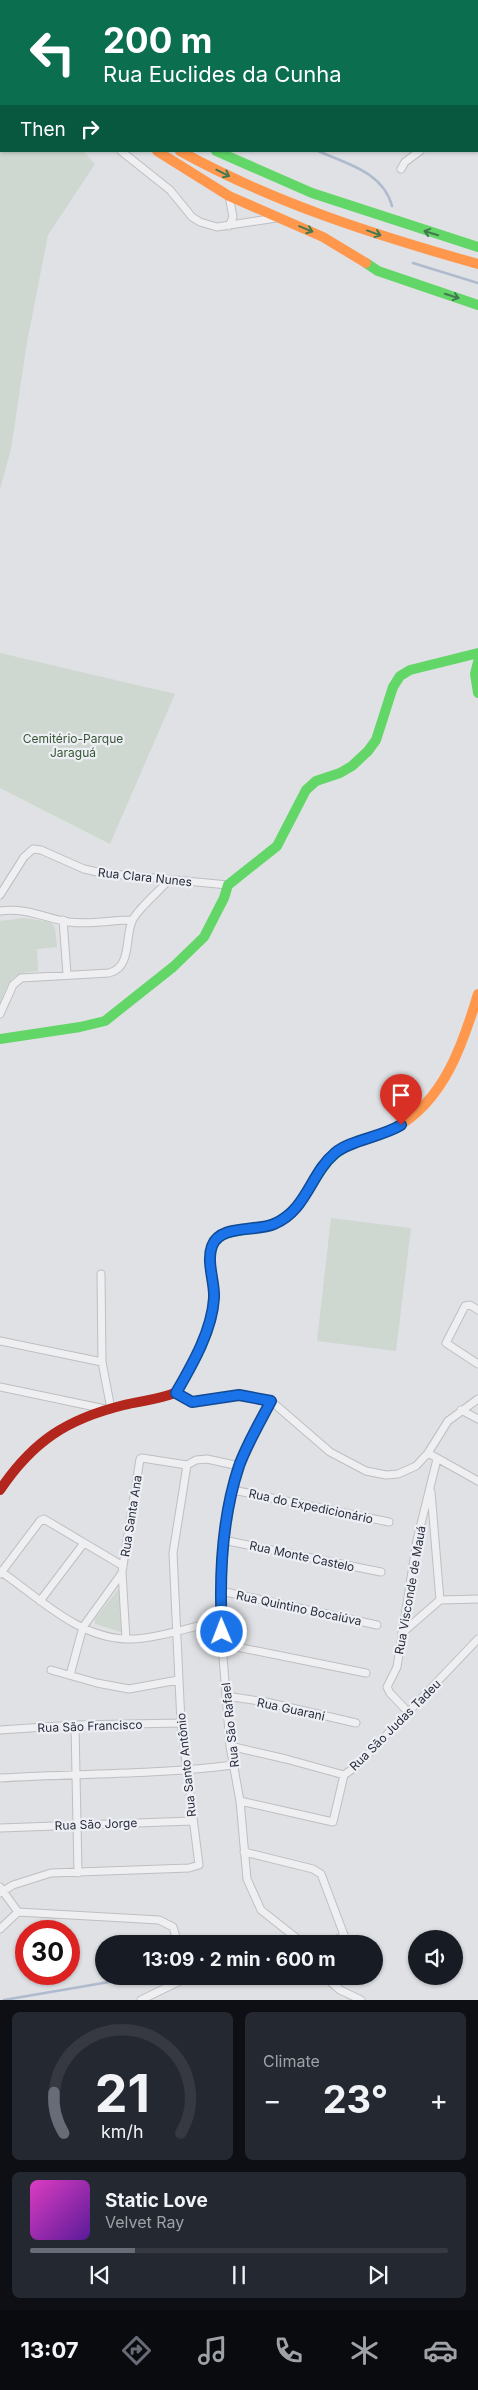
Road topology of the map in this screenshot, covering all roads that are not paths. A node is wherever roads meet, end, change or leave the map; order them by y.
1 (122, 152) edge
2 (159, 152) edge
3 (182, 152) edge
4 (218, 152) edge
5 (419, 152) edge
6 (401, 169) dead end
7 (229, 196) junction
8 (276, 218) junction
9 (229, 226) junction
10 (478, 247) edge
11 (478, 264) edge
12 (478, 304) edge
13 (478, 653) edge
14 (478, 662) edge
15 (478, 693) edge
16 (168, 881) junction
17 (228, 885) junction
18 (0, 895) edge
19 (0, 911) edge
20 (63, 920) junction
21 (132, 920) junction
22 (67, 974) junction
23 (478, 994) edge
24 (0, 1014) edge
25 (0, 1039) edge
26 (101, 1274) dead end
27 (478, 1310) edge
28 (0, 1340) edge
29 (102, 1362) junction
30 (478, 1364) edge
31 (0, 1387) edge
32 (176, 1393) junction
33 (478, 1399) edge
34 (271, 1401) junction
35 (110, 1409) junction
36 (461, 1410) junction
37 (478, 1419) edge
38 (428, 1453) junction
39 (437, 1459) junction
40 (186, 1465) junction
41 (239, 1466) junction
42 (478, 1481) edge
43 (0, 1490) edge
44 (233, 1490) junction
45 (431, 1490) junction
46 (389, 1522) dead end
47 (223, 1540) junction
48 (84, 1543) junction
49 (122, 1569) junction
50 (381, 1572) dead end
51 (1, 1573) edge
52 (221, 1591) junction
53 (478, 1599) edge
54 (440, 1600) junction
55 (40, 1601) junction
56 (221, 1620) junction
57 (377, 1624) dead end
58 (83, 1627) junction
59 (176, 1630) junction
60 (402, 1634) junction
61 (478, 1638) edge
62 (126, 1639) junction
63 (222, 1644) junction
64 (51, 1670) dead end
65 (366, 1673) dead end
66 (70, 1675) junction
67 (178, 1680) junction
68 (226, 1696) junction
69 (408, 1712) junction
70 (356, 1722) dead end
71 (180, 1723) junction
72 (75, 1725) junction
73 (0, 1730) edge
74 (230, 1746) junction
75 (233, 1765) junction
76 (186, 1771) junction
77 (77, 1773) junction
78 (344, 1775) junction
79 (0, 1778) edge
80 (240, 1801) junction
81 (192, 1822) junction
82 (78, 1824) junction
83 (0, 1828) edge
84 (244, 1852) junction
85 (78, 1873) junction
86 (1, 1890) edge
87 (18, 1912) junction
88 (0, 1929) edge
89 (175, 1935) edge
90 (292, 1935) edge
91 (344, 1935) edge
92 (172, 1985) edge
93 (334, 1985) edge
94 (141, 2000) edge
95 (361, 2000) edge

1 - 9 street
2 - 7 main road
3 -> 11 main road
10 -> 4 main road
5 - 6 street
7 - 8 main road
7 - 9 street
8 - 9 street
8 -> 12 main road
13 - 17 main road
14 - 15 main road
16 - 17 street, Rua Clara Nunes
16 - 18 street, Rua Clara Nunes
16 - 21 street
17 - 25 main road
19 - 20 street
20 - 21 street
20 - 22 street
21 - 22 street
22 - 24 street
23 - 32 main road
26 - 29 street
27 - 30 street
28 - 29 street
29 - 35 street
31 - 35 street
32 - 34 street
32 - 35 main road
33 - 36 street
34 - 38 street
34 - 41 street, Rua São Rafael
35 - 43 main road
36 - 37 street
36 - 38 street
38 - 39 street
39 - 42 street
39 - 45 street, Rua Visconde de Mauá
40 - 41 street
40 - 49 street, Rua Santa Ana
40 - 59 street, Rua Santo Antônio
41 - 44 street, Rua São Rafael
44 - 46 street, Rua do Expedicionário
44 - 47 street, Rua São Rafael
45 - 54 street
45 - 60 street, Rua Visconde de Mauá
47 - 50 street, Rua Monte Castelo
47 - 52 street, Rua São Rafael
48 - 49 street
48 - 51 street
48 - 55 street
49 - 58 street, Rua Santa Ana
49 - 62 street, Rua Santa Ana
51 - 55 street
52 - 56 street, Rua São Rafael
52 - 57 street, Rua Quintino Bocaiúva
53 - 54 street
54 - 60 street
55 - 58 street
56 - 59 street
56 - 63 street, Rua São Rafael
58 - 62 street
58 - 66 street, Rua Santa Ana
59 - 62 street
59 - 67 street, Rua Santo Antônio
60 - 69 street, Rua Visconde de Mauá
61 - 69 street, Rua São Judas Tadeu
63 - 65 street
63 - 68 street, Rua São Rafael
64 - 66 street
66 - 67 street
67 - 71 street, Rua Santo Antônio
68 - 70 street, Rua Guarani
68 - 74 street, Rua São Rafael
69 - 78 street, Rua São Judas Tadeu
71 - 72 street, Rua São Francisco
71 - 76 street, Rua Santo Antônio
72 - 73 street, Rua São Francisco
72 - 77 street
74 - 75 street, Rua São Rafael
74 - 78 street
75 - 76 street
75 - 80 street, Rua São Rafael
76 - 77 street
76 - 81 street, Rua Santo Antônio
77 - 79 street
77 - 82 street
78 - 80 street, Rua São Judas Tadeu
80 - 84 street, Rua São Rafael
81 - 82 street, Rua São Jorge
81 - 85 street, Rua Santo Antônio
82 - 83 street, Rua São Jorge
82 - 85 street
84 - 90 street, Rua São Rafael
84 - 91 street
85 - 86 street, Rua Santo Antônio
86 - 87 street
87 - 88 street
87 - 89 street
92 - 94 street
93 - 95 street

